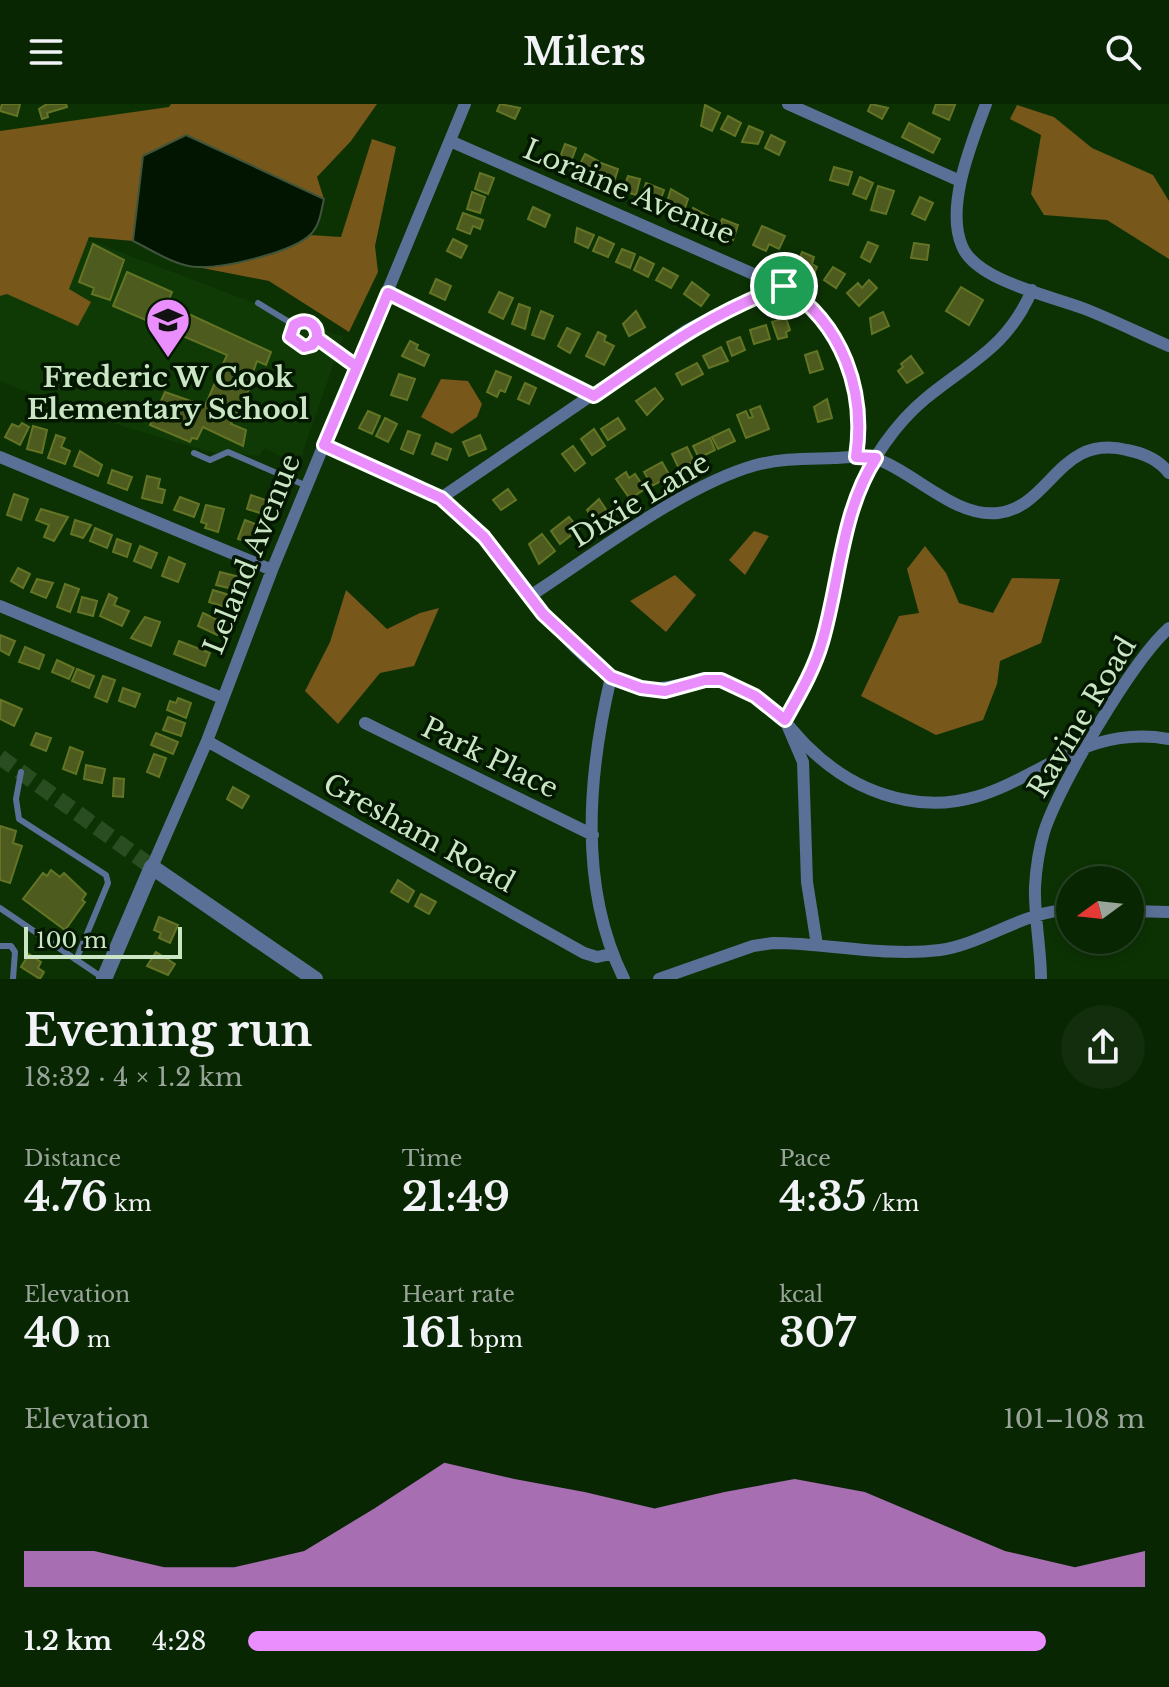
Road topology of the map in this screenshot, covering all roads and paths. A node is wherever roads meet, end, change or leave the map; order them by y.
1 (465, 104) edge
2 (788, 104) edge
3 (986, 104) edge
4 (450, 141) junction
5 (960, 181) junction
6 (784, 286) junction
7 (1032, 290) junction
8 (388, 293) junction
9 (258, 303) dead end
10 (294, 325) junction
11 (317, 338) junction
12 (1169, 346) edge
13 (357, 367) junction
14 (594, 396) junction
15 (324, 445) junction
16 (194, 453) dead end
17 (0, 457) edge
18 (856, 457) junction
19 (876, 458) junction
20 (1169, 473) edge
21 (307, 486) junction
22 (441, 498) junction
23 (272, 570) junction
24 (530, 596) junction
25 (0, 606) edge
26 (1169, 628) edge
27 (611, 677) junction
28 (222, 698) junction
29 (785, 720) junction
30 (365, 723) dead end
31 (1169, 739) edge
32 (207, 741) junction
33 (1090, 743) junction
34 (21, 772) dead end
35 (593, 835) junction
36 (152, 867) junction
37 (0, 908) edge
38 (1144, 911) edge
39 (1169, 912) edge
40 (1056, 913) edge
41 (1039, 916) junction
42 (817, 945) junction
43 (0, 946) edge
44 (611, 954) junction
45 (76, 960) junction
46 (13, 979) edge
47 (104, 979) edge
48 (315, 979) edge
49 (624, 979) edge
50 (659, 979) edge
51 (1041, 979) edge

1 - 4 street, Leland Avenue
2 - 5 street
3 - 5 street
4 - 6 street, Loraine Avenue
4 - 8 street, Leland Avenue
5 - 7 street
6 - 14 street
6 - 18 street, Loraine Avenue
7 - 12 street
7 - 19 street
8 - 13 street, Leland Avenue
8 - 14 street
9 - 10 lane
10 - 11 lane
10 - 11 lane
11 - 13 lane
13 - 15 street, Leland Avenue
14 - 22 street
15 - 21 street, Leland Avenue
15 - 22 street
16 - 21 lane
17 - 23 street
18 - 19 street, Dixie Lane
18 - 24 street, Dixie Lane
19 - 20 street, Dixie Lane
19 - 29 street
21 - 23 street, Leland Avenue
22 - 24 street
23 - 28 street, Leland Avenue
24 - 27 street
25 - 28 street
26 - 33 street, Ravine Road
27 - 29 street
27 - 35 street
28 - 32 street, Leland Avenue
29 - 33 street
29 - 42 street
30 - 35 street, Park Place
31 - 33 street
32 - 36 street, Leland Avenue
32 - 44 street, Gresham Road
33 - 41 street, Ravine Road
34 - 45 lane
35 - 44 street
36 - 47 street, Leland Avenue
36 - 48 street
37 - 45 lane
38 - 39 street
40 - 41 street
41 - 42 street
41 - 51 street, Ravine Road
42 - 50 street
43 - 46 lane
44 - 49 street
45 - 47 lane

